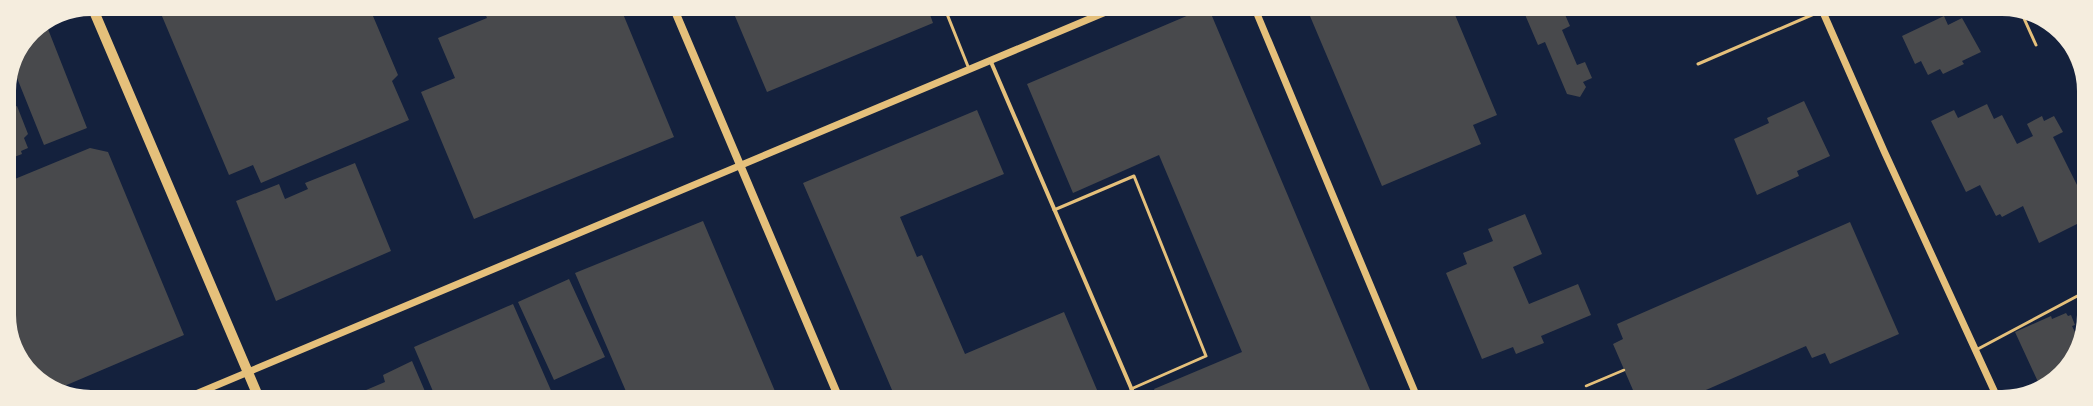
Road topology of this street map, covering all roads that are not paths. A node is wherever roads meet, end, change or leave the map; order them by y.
1 (96, 16) edge
2 (677, 16) edge
3 (948, 16) edge
4 (1097, 16) edge
5 (1258, 16) edge
6 (1808, 16) edge
7 (1825, 16) edge
8 (2025, 20) edge
9 (2036, 45) dead end
10 (991, 62) junction
11 (1698, 64) dead end
12 (970, 70) junction
13 (741, 166) junction
14 (1054, 210) junction
15 (2077, 297) edge
16 (1976, 350) junction
17 (248, 373) junction
18 (1131, 389) joint
19 (206, 390) edge
20 (255, 390) edge
21 (835, 390) edge
22 (1414, 390) edge
23 (1994, 390) edge

1 - 17 main road
2 - 13 main road
3 - 12 lane
4 - 10 street
5 - 22 street
6 - 11 lane
7 - 16 street
8 - 9 lane
10 - 12 street
10 - 14 street
12 - 13 street
13 - 17 street
13 - 21 main road
14 - 18 street
14 - 18 lane
15 - 16 lane
16 - 23 street
17 - 19 street
17 - 20 main road

